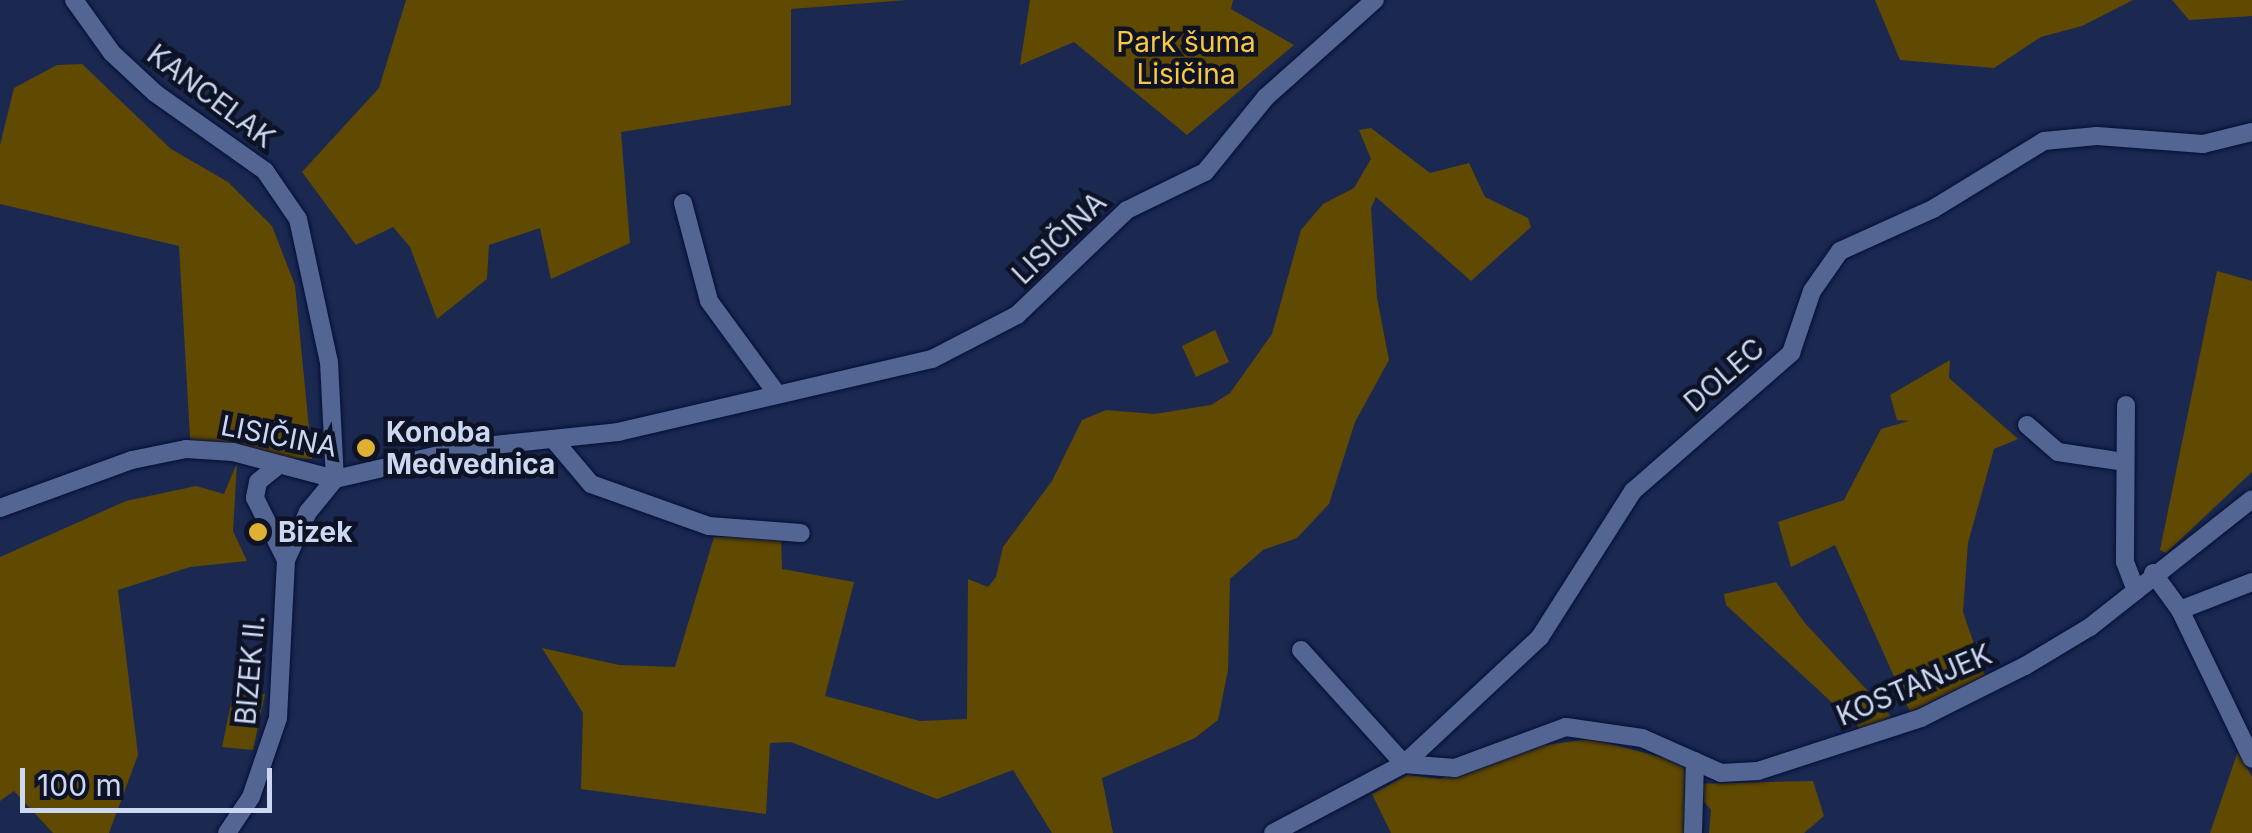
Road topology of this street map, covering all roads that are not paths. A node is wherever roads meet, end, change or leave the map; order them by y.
1 (74, 0) edge
2 (1375, 0) edge
3 (2252, 132) edge
4 (683, 203) dead end
5 (777, 394) junction
6 (2126, 405) dead end
7 (2027, 425) dead end
8 (553, 439) junction
9 (2126, 462) junction
10 (275, 468) junction
11 (335, 479) junction
12 (2252, 499) edge
13 (0, 508) edge
14 (801, 533) dead end
15 (286, 560) junction
16 (2153, 573) junction
17 (2252, 582) edge
18 (2136, 591) junction
19 (2180, 610) junction
20 (1301, 650) dead end
21 (2252, 760) edge
22 (1695, 762) junction
23 (1404, 764) junction
24 (227, 833) edge
25 (1273, 833) edge
26 (1694, 833) edge

1 - 11 street, KANCELAK
2 - 5 street, LISIČINA
3 - 23 street, DOLEC
4 - 5 street
5 - 8 street, LISIČINA
6 - 9 street
7 - 9 street
8 - 11 street, LISIČINA
8 - 14 street
9 - 18 street
10 - 11 street, LISIČINA
10 - 13 street, LISIČINA
10 - 15 street, BIZEK II.
11 - 15 street, BIZEK II.
12 - 16 street, KOSTANJEK
15 - 24 street, BIZEK II.
16 - 18 street, KOSTANJEK
16 - 19 street
17 - 19 street
18 - 22 street, KOSTANJEK
19 - 21 street
20 - 23 street
22 - 23 street, KOSTANJEK
22 - 26 street
23 - 25 street, DOLEC

